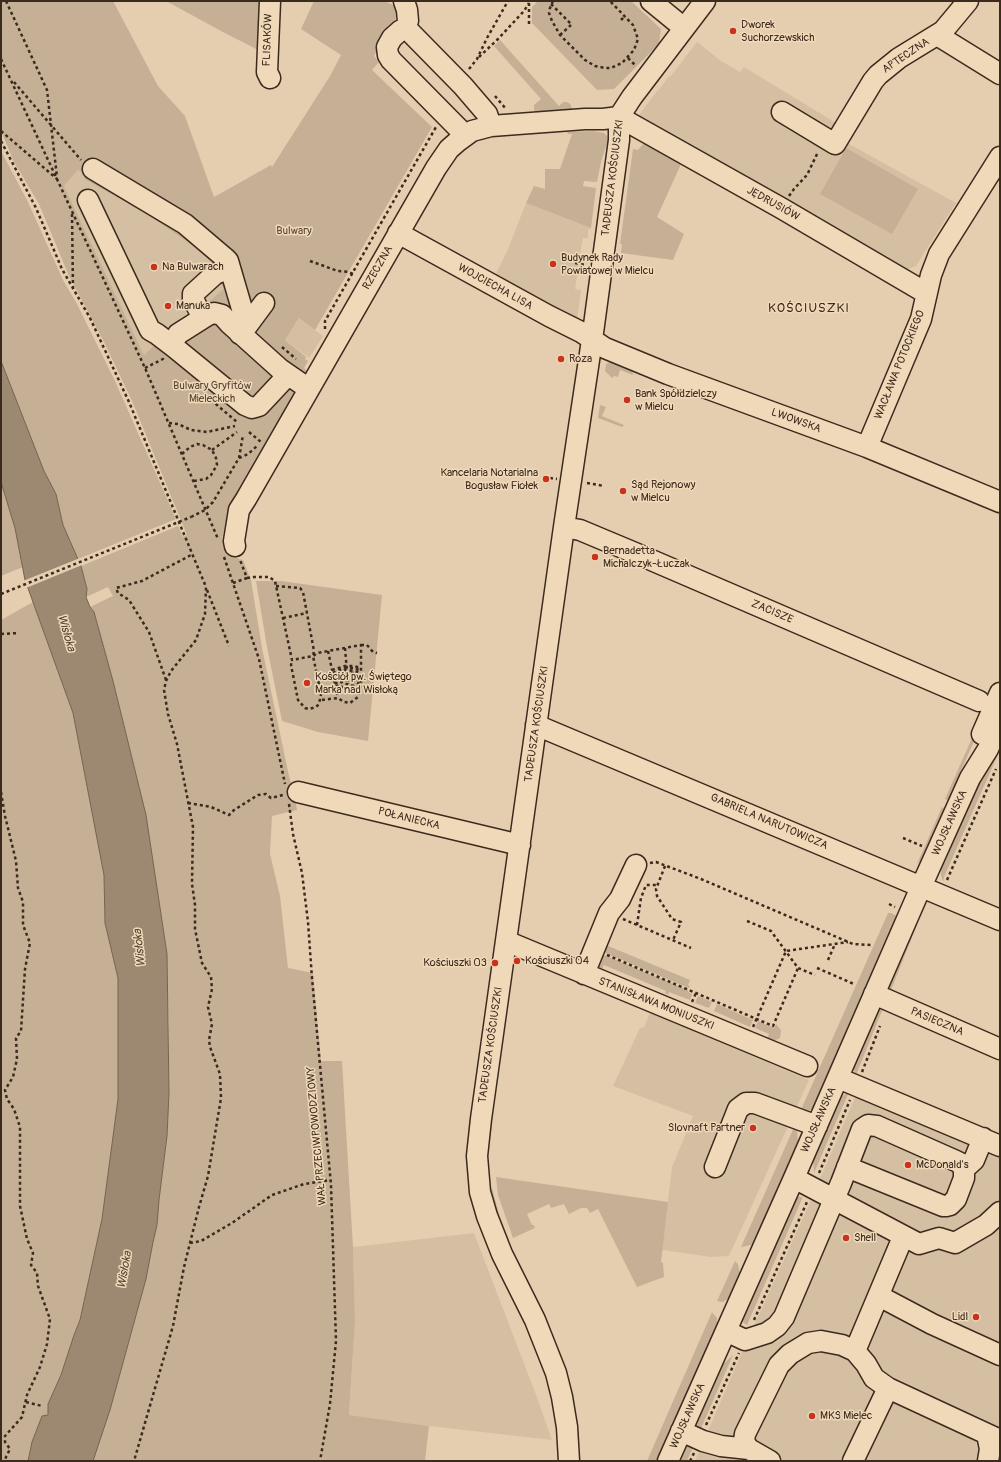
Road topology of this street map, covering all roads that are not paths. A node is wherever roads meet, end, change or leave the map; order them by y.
1 (270, 1) edge
2 (404, 1) edge
3 (651, 1) edge
4 (705, 1) edge
5 (968, 1) edge
6 (408, 21) dead end
7 (684, 28) junction
8 (937, 35) junction
9 (1000, 74) edge
10 (270, 78) dead end
11 (782, 112) dead end
12 (619, 117) junction
13 (491, 126) junction
14 (466, 135) junction
15 (1000, 157) edge
16 (93, 169) road end
17 (80, 206) road end
18 (398, 233) junction
19 (230, 268) junction
20 (926, 293) junction
21 (264, 303) dead end
22 (203, 318) junction
23 (244, 330) junction
24 (592, 340) junction
25 (174, 347) junction
26 (288, 375) junction
27 (309, 389) junction
28 (867, 447) junction
29 (1000, 502) edge
30 (564, 527) junction
31 (229, 551) road end
32 (1000, 693) edge
33 (979, 701) dead end
34 (1000, 721) edge
35 (536, 725) junction
36 (970, 778) junction
37 (290, 794) road end
38 (520, 845) junction
39 (636, 865) road end
40 (921, 887) junction
41 (1000, 920) edge
42 (506, 941) junction
43 (584, 974) junction
44 (874, 994) junction
45 (1000, 1050) edge
46 (807, 1066) dead end
47 (838, 1078) junction
48 (817, 1126) junction
49 (992, 1142) edge
50 (715, 1167) dead end
51 (847, 1167) junction
52 (964, 1170) junction
53 (794, 1178) junction
54 (834, 1200) junction
55 (1000, 1212) edge
56 (903, 1237) junction
57 (879, 1296) junction
58 (726, 1331) junction
59 (855, 1351) junction
60 (1000, 1355) edge
61 (888, 1388) junction
62 (681, 1431) junction
63 (993, 1437) edge
64 (749, 1450) junction
65 (569, 1461) edge
66 (668, 1461) edge
67 (770, 1461) edge
68 (853, 1461) edge
69 (988, 1461) edge

1 - 10 street, FLISAKÓW
2 - 6 street
3 - 7 street
4 - 7 street, TADEUSZA KOŚCIUSZKI
5 - 8 street, APTECZNA
7 - 12 street, TADEUSZA KOŚCIUSZKI
8 - 9 street
8 - 11 street, APTECZNA
12 - 13 street, RZECZNA
12 - 20 street, JĘDRUSIÓW
12 - 24 street, TADEUSZA KOŚCIUSZKI
13 - 14 street, RZECZNA
13 - 14 street
14 - 18 street, RZECZNA
15 - 20 street, WACŁAWA POTOCKIEGO
16 - 19 street
17 - 25 street
18 - 24 street, WOJCIECHA LISA
18 - 27 street, RZECZNA
19 - 22 street
19 - 23 street
20 - 28 street, WACŁAWA POTOCKIEGO
21 - 23 street
22 - 23 street
22 - 25 street
23 - 26 street
24 - 28 street, LWOWSKA
24 - 30 street, TADEUSZA KOŚCIUSZKI
25 - 26 street
26 - 27 street
27 - 31 street, RZECZNA
28 - 29 street, LWOWSKA
30 - 33 street, ZACISZE
30 - 35 street, TADEUSZA KOŚCIUSZKI
32 - 36 street, WOJSŁAWSKA
34 - 36 street, WOJSŁAWSKA
35 - 38 street, TADEUSZA KOŚCIUSZKI
35 - 40 street, GABRIELA NARUTOWICZA
36 - 40 street, WOJSŁAWSKA
37 - 38 street, POŁANIECKA
38 - 42 street, TADEUSZA KOŚCIUSZKI
39 - 43 street
40 - 41 street, GABRIELA NARUTOWICZA
40 - 44 street, WOJSŁAWSKA
42 - 43 street, STANISŁAWA MONIUSZKI
42 - 65 street, TADEUSZA KOŚCIUSZKI
43 - 46 street, STANISŁAWA MONIUSZKI
44 - 45 street, PASIECZNA
44 - 47 street, WOJSŁAWSKA
47 - 48 street, WOJSŁAWSKA
47 - 49 street
48 - 50 street
48 - 53 street, WOJSŁAWSKA
49 - 52 street
51 - 52 street
51 - 52 street
51 - 54 street
53 - 54 street
53 - 58 street, WOJSŁAWSKA
54 - 56 street
54 - 58 street
55 - 56 street
56 - 57 street
57 - 59 street
57 - 60 street
58 - 62 street, WOJSŁAWSKA
59 - 61 street
59 - 64 street
61 - 63 street
61 - 68 street
62 - 64 street
62 - 66 street, WOJSŁAWSKA
63 - 69 street
64 - 67 street

